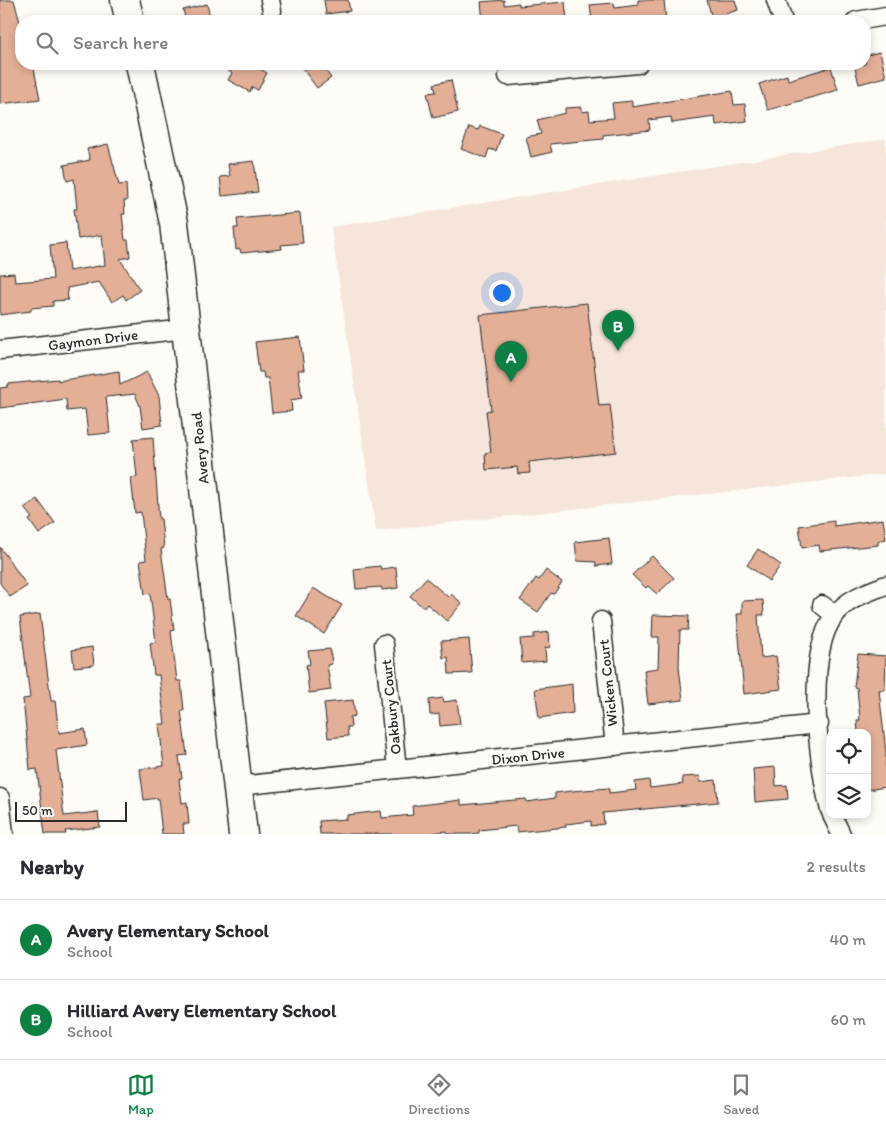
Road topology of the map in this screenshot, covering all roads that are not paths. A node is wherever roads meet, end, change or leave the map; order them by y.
1 (125, 0) edge
2 (776, 0) edge
3 (129, 15) edge
4 (781, 15) edge
5 (886, 16) edge
6 (871, 18) edge
7 (141, 70) edge
8 (573, 70) edge
9 (508, 76) dead end
10 (186, 329) junction
11 (0, 350) edge
12 (886, 585) edge
13 (601, 621) dead end
14 (384, 644) dead end
15 (818, 724) junction
16 (615, 746) junction
17 (397, 770) junction
18 (826, 781) edge
19 (238, 786) junction
20 (0, 798) edge
21 (834, 819) edge
22 (4, 834) edge
23 (243, 834) edge
24 (841, 834) edge

1 - 3 main road
2 - 4 street
5 - 6 street
7 - 10 main road, Avery Road
8 - 9 street
10 - 11 street, Gaymon Drive
10 - 19 main road, Avery Road
12 - 15 street
13 - 16 street, Wicken Court
14 - 17 street, Oakbury Court
15 - 16 street, Dixon Drive
15 - 18 street
16 - 17 street, Dixon Drive
17 - 19 street, Dixon Drive
19 - 23 main road, Avery Road
20 - 22 street
21 - 24 street

